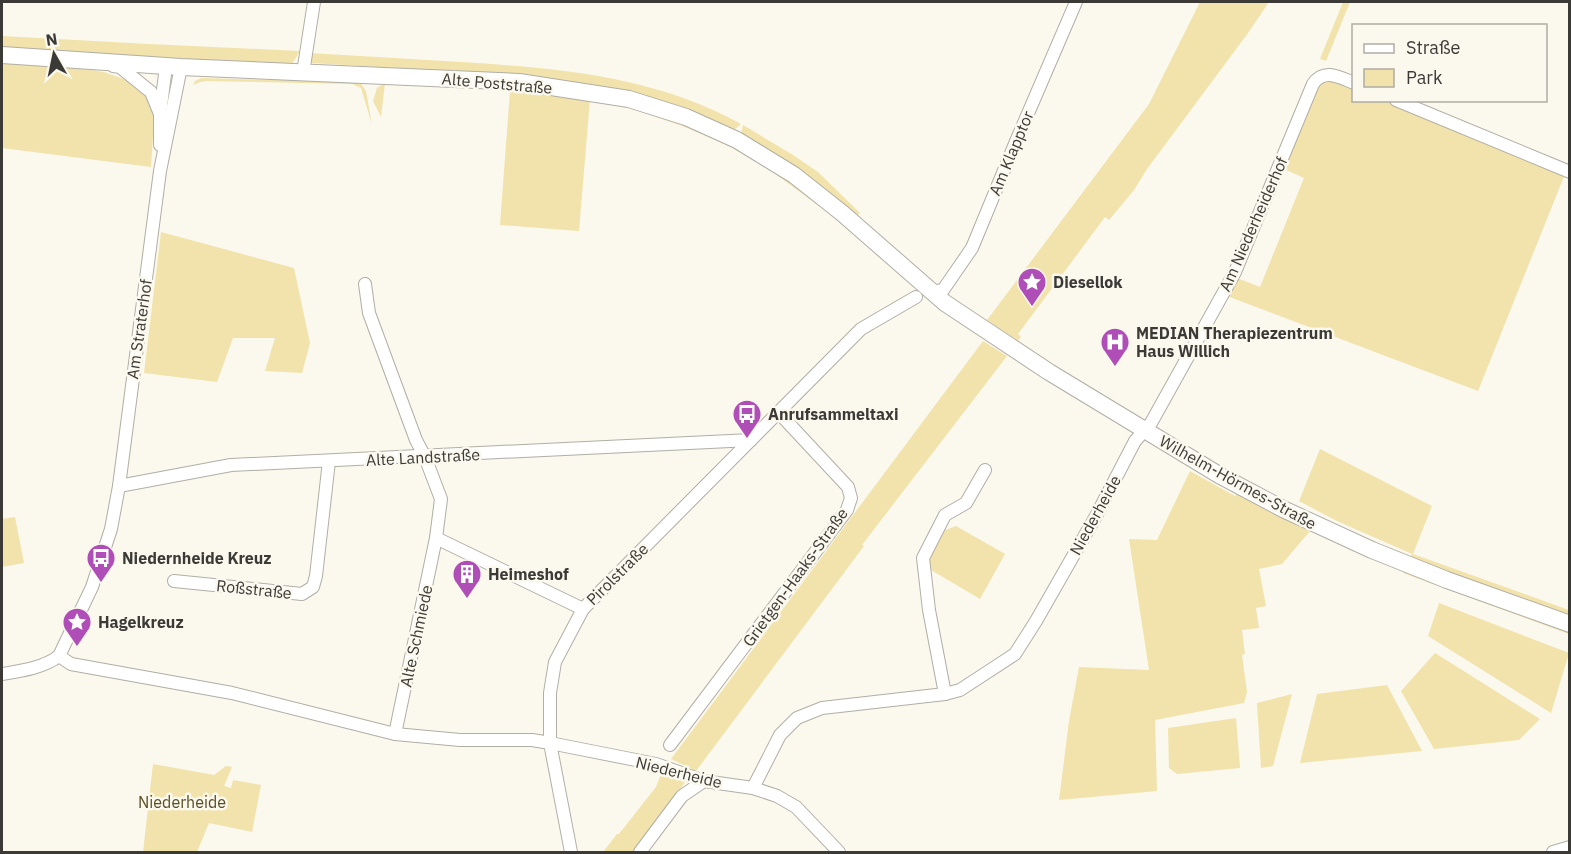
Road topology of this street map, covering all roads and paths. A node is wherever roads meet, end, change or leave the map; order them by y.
1 (314, 2) edge
2 (1076, 2) edge
3 (2, 55) edge
4 (76, 59) junction
5 (173, 67) junction
6 (303, 72) junction
7 (1352, 83) edge
8 (1401, 102) edge
9 (160, 114) junction
10 (160, 171) junction
11 (1569, 172) edge
12 (365, 284) dead end
13 (923, 295) junction
14 (779, 413) junction
15 (1144, 430) junction
16 (751, 440) junction
17 (425, 457) junction
18 (329, 461) junction
19 (985, 470) dead end
20 (119, 486) junction
21 (436, 538) junction
22 (174, 581) dead end
23 (583, 609) junction
24 (1569, 624) edge
25 (59, 656) junction
26 (2, 674) edge
27 (945, 694) junction
28 (395, 734) junction
29 (550, 742) junction
30 (670, 745) dead end
31 (704, 781) junction
32 (753, 788) junction
33 (1569, 847) edge
34 (571, 852) edge
35 (640, 852) edge
36 (839, 852) edge
37 (1553, 852) edge

1 - 6 street
2 - 13 street, Am Klapptor
3 - 4 street, Alte Poststraße
4 - 5 street, Alte Poststraße
4 - 9 street, Am Straterhof
5 - 6 street, Alte Poststraße
5 - 9 street, Am Straterhof
5 - 10 street, Am Straterhof
6 - 13 street, Alte Poststraße
7 - 15 street, Am Niederheiderhof
8 - 11 street
9 - 10 street, Am Straterhof
10 - 20 street, Am Straterhof
12 - 17 street, Alte Schmiede
13 - 14 street
13 - 15 street, Wilhelm-Hörmes-Straße
14 - 16 street
14 - 30 street, Grietgen-Haaks-Straße
15 - 24 street, Wilhelm-Hörmes-Straße
15 - 27 street, Niederheide
16 - 17 street, Alte Landstraße
16 - 23 street, Pirolstraße
17 - 18 street, Alte Landstraße
17 - 21 street, Alte Schmiede
18 - 20 street, Alte Landstraße
18 - 22 street, Roßstraße
19 - 27 street
20 - 25 street
21 - 23 street
21 - 28 street, Alte Schmiede
23 - 29 street, Pirolstraße
25 - 26 street
25 - 28 street, Niederheide
27 - 32 street, Niederheide
28 - 29 street, Niederheide
29 - 31 street, Niederheide
29 - 34 street, Pirolstraße
31 - 32 street, Niederheide
31 - 35 street
32 - 36 street
33 - 37 street

